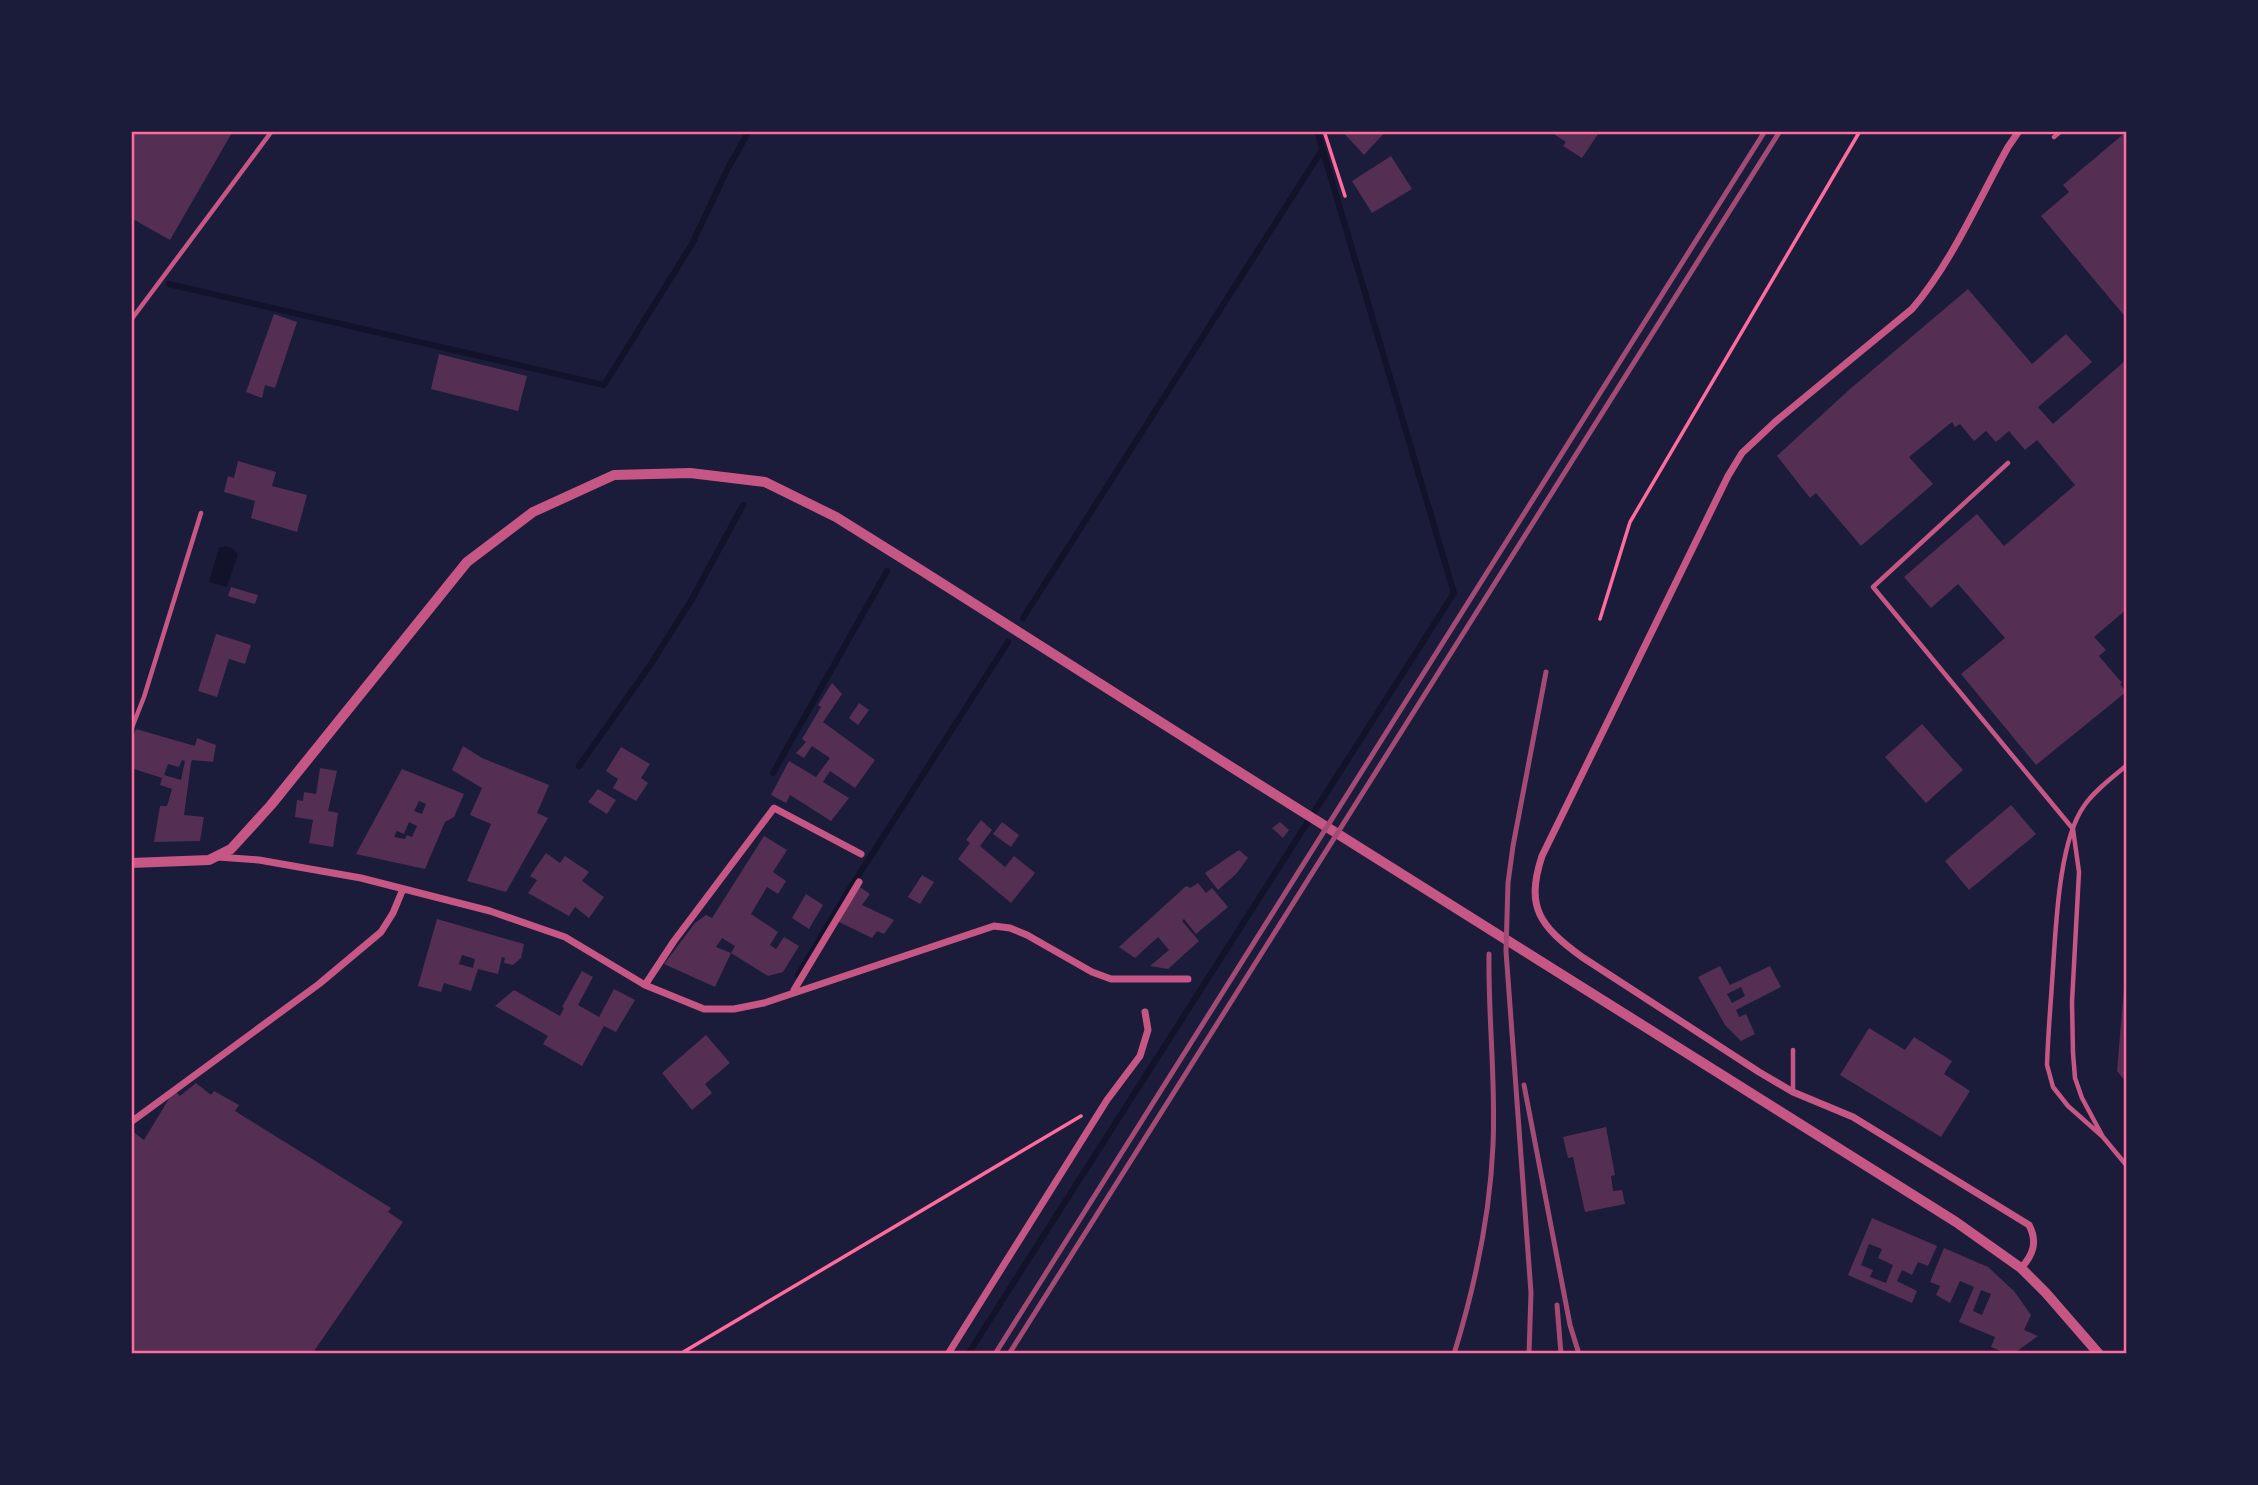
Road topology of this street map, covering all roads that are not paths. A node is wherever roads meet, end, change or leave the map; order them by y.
1 (272, 131) edge
2 (2019, 131) edge
3 (2061, 131) edge
4 (2054, 137) dead end
5 (131, 320) edge
6 (2008, 463) dead end
7 (201, 513) dead end
8 (132, 726) edge
9 (2127, 765) edge
10 (2073, 829) junction
11 (860, 854) dead end
12 (218, 857) junction
13 (131, 863) edge
14 (859, 882) dead end
15 (403, 889) junction
16 (1188, 979) dead end
17 (645, 985) junction
18 (794, 991) junction
19 (1145, 1012) dead end
20 (1793, 1050) dead end
21 (1793, 1092) junction
22 (131, 1122) edge
23 (2103, 1137) junction
24 (2127, 1166) edge
25 (2021, 1268) junction
26 (948, 1354) edge
27 (2099, 1354) edge

1 - 5 lane
2 - 21 street
3 - 4 lane
6 - 10 lane
7 - 8 lane
9 - 10 lane
10 - 23 lane
10 - 23 lane
11 - 17 street
12 - 13 street
12 - 15 street
12 - 25 street
14 - 18 street
15 - 17 street
15 - 22 street
16 - 18 street
17 - 18 street
19 - 26 street
20 - 21 lane
21 - 25 street
23 - 24 lane
25 - 27 street

